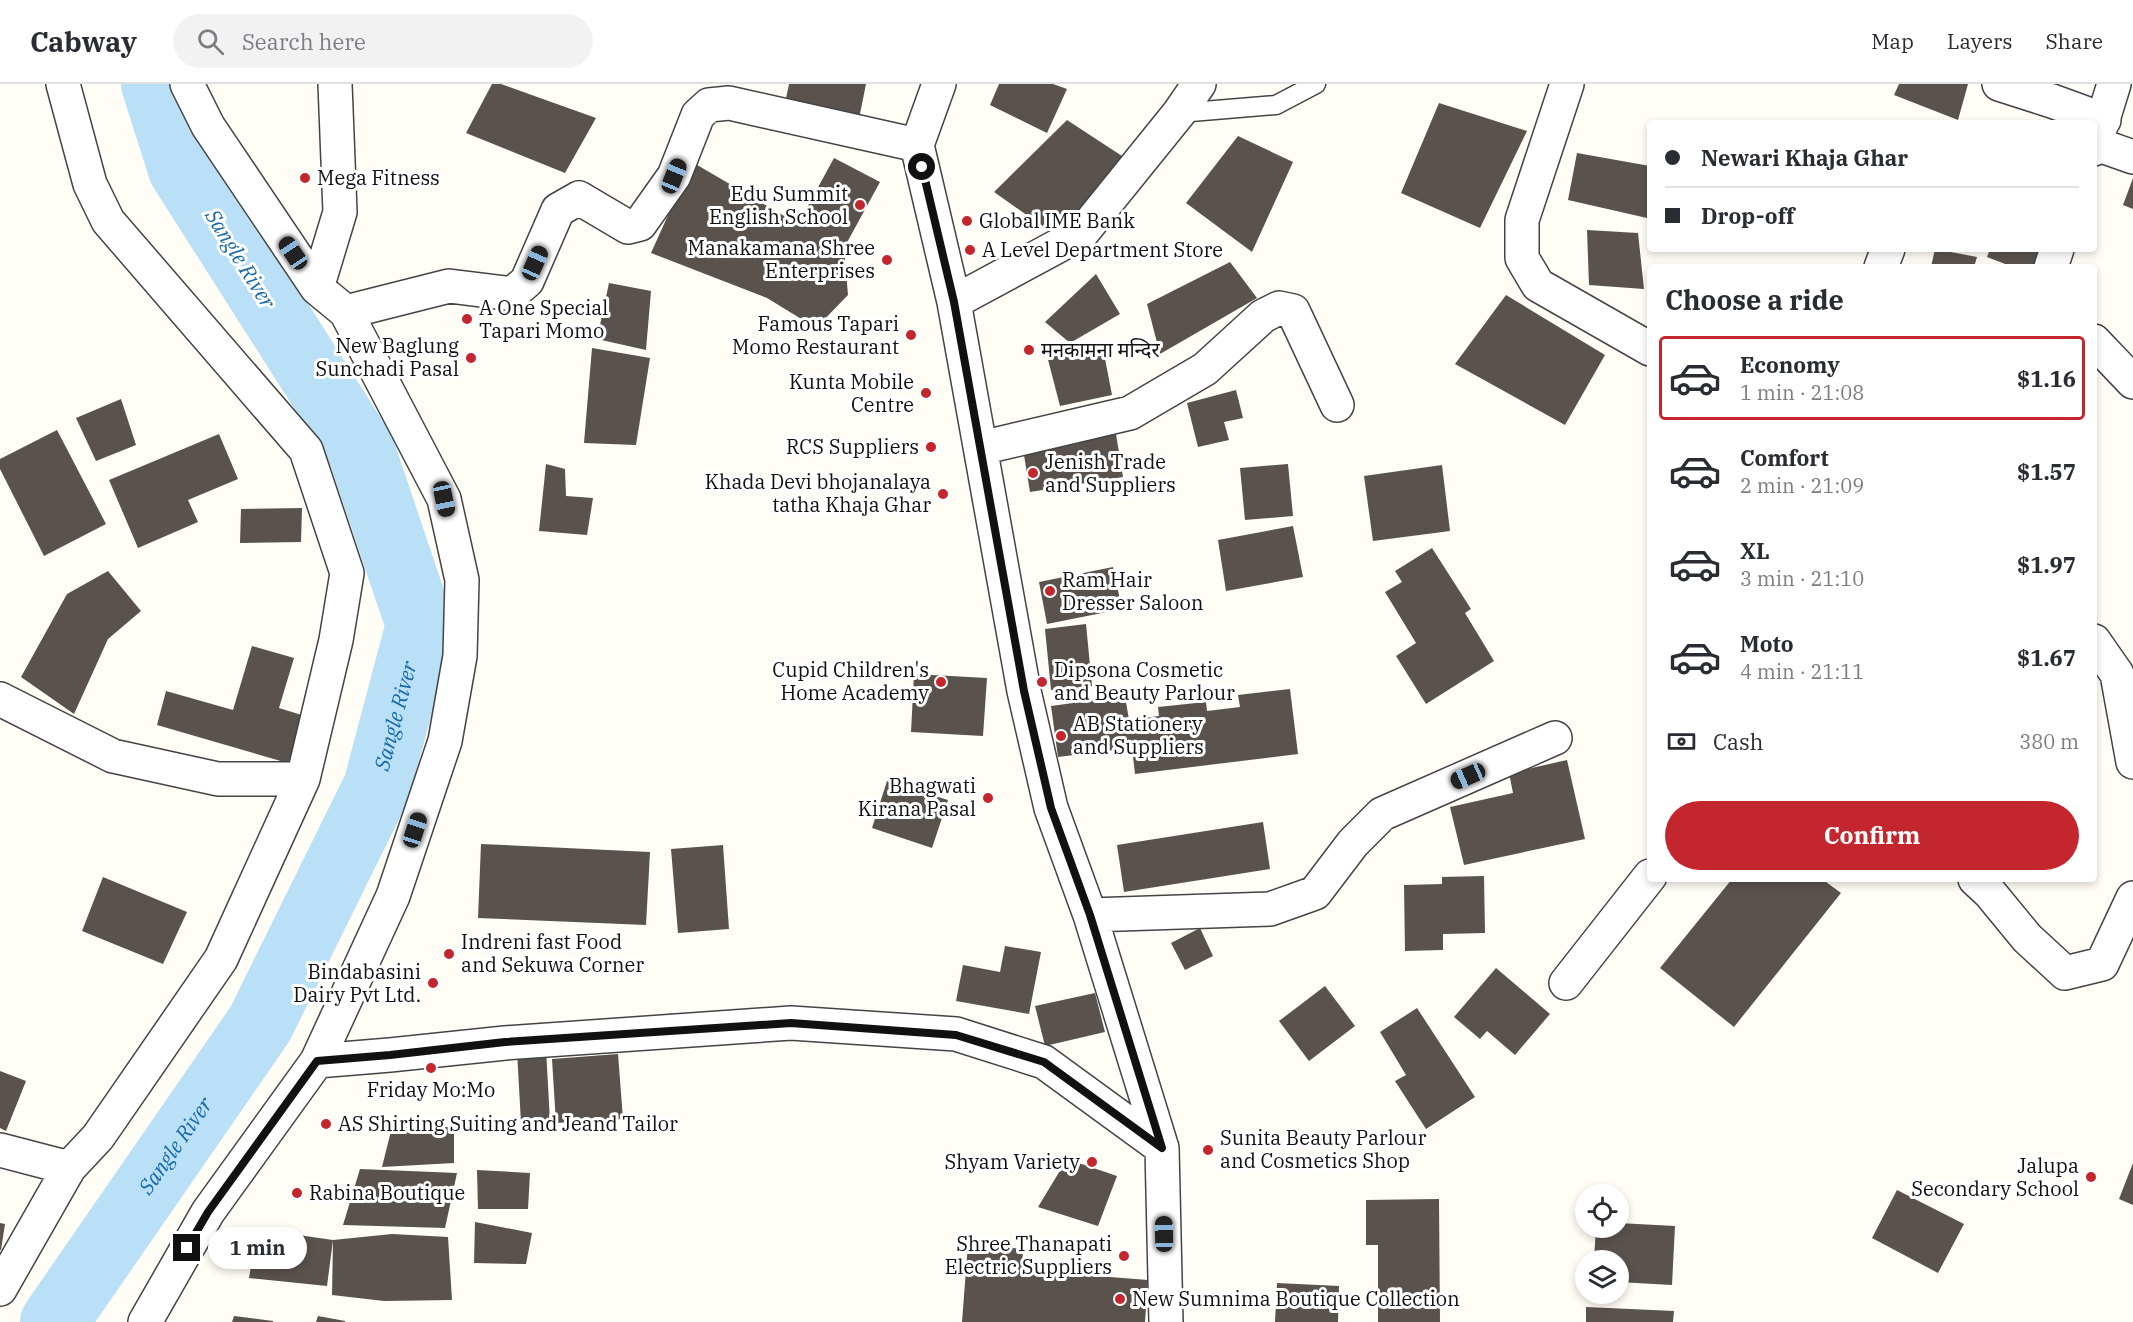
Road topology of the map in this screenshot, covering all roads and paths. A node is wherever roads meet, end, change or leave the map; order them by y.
1 (63, 84) edge
2 (187, 84) edge
3 (335, 84) edge
4 (939, 84) edge
5 (1199, 84) edge
6 (1316, 84) edge
7 (1567, 84) edge
8 (1999, 84) edge
9 (2114, 84) edge
10 (1179, 113) junction
11 (2076, 120) edge
12 (2098, 138) edge
13 (917, 145) junction
14 (2133, 156) edge
15 (317, 288) junction
16 (954, 302) junction
17 (346, 312) junction
18 (2097, 344) edge
19 (1647, 348) edge
20 (2133, 382) edge
21 (1337, 405) dead end
22 (981, 448) junction
23 (2097, 645) edge
24 (0, 699) edge
25 (1555, 738) dead end
26 (2133, 762) edge
27 (303, 779) junction
28 (1647, 880) edge
29 (1978, 882) edge
30 (2133, 898) edge
31 (1090, 915) junction
32 (1566, 983) dead end
33 (317, 1061) junction
34 (1162, 1148) junction
35 (0, 1150) edge
36 (69, 1168) junction
37 (0, 1288) edge
38 (145, 1322) edge
39 (1166, 1322) edge

1 - 27 street
2 - 15 street
3 - 15 street
4 - 13 street
5 - 10 street
6 - 10 lane
7 - 19 street
8 - 11 street
9 - 12 street
10 - 16 street
12 - 14 street
13 - 16 street
13 - 17 street
15 - 17 street
16 - 22 street
17 - 33 street
18 - 20 street
21 - 22 street
22 - 31 street
23 - 26 street
24 - 27 street
25 - 31 street
27 - 36 street
28 - 32 street
29 - 30 street
31 - 34 street
33 - 34 street
33 - 38 street
34 - 39 street
35 - 36 street
36 - 37 street

